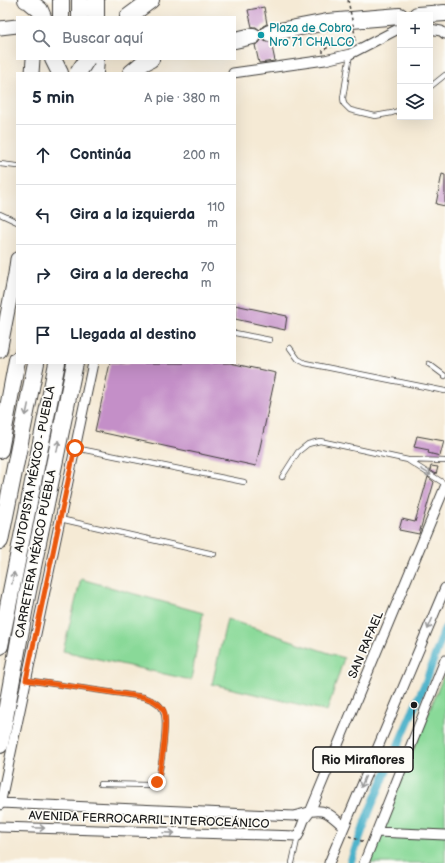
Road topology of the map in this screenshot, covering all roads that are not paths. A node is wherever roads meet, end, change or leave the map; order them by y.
1 (26, 0) edge
2 (61, 0) edge
3 (80, 0) edge
4 (96, 0) edge
5 (151, 0) edge
6 (445, 13) edge
7 (433, 14) edge
8 (43, 16) edge
9 (61, 16) edge
10 (80, 16) edge
11 (96, 16) edge
12 (129, 16) edge
13 (397, 16) edge
14 (376, 18) junction
15 (16, 26) edge
16 (397, 27) edge
17 (0, 28) edge
18 (397, 30) edge
19 (433, 30) edge
20 (269, 33) dead end
21 (445, 34) edge
22 (253, 36) dead end
23 (236, 40) edge
24 (350, 54) junction
25 (33, 60) edge
26 (49, 60) edge
27 (54, 60) edge
28 (61, 60) edge
29 (79, 60) edge
30 (86, 60) edge
31 (96, 60) edge
32 (149, 60) edge
33 (32, 72) edge
34 (49, 72) edge
35 (60, 72) edge
36 (60, 72) edge
37 (78, 72) edge
38 (79, 72) edge
39 (95, 72) edge
40 (132, 72) edge
41 (236, 73) edge
42 (445, 75) edge
43 (433, 85) edge
44 (397, 111) edge
45 (0, 164) edge
46 (16, 166) edge
47 (0, 214) edge
48 (16, 222) edge
49 (16, 266) edge
50 (236, 333) edge
51 (270, 340) dead end
52 (290, 348) dead end
53 (0, 351) edge
54 (16, 364) edge
55 (57, 364) edge
56 (75, 364) edge
57 (93, 364) edge
58 (429, 364) dead end
59 (35, 366) edge
60 (445, 376) edge
61 (445, 391) edge
62 (75, 448) junction
63 (0, 450) edge
64 (408, 460) junction
65 (445, 461) edge
66 (282, 477) dead end
67 (244, 482) dead end
68 (445, 484) edge
69 (445, 487) edge
70 (60, 519) junction
71 (0, 541) edge
72 (214, 554) dead end
73 (445, 588) edge
74 (20, 634) junction
75 (2, 638) edge
76 (445, 660) edge
77 (26, 680) junction
78 (2, 697) edge
79 (0, 744) edge
80 (100, 784) dead end
81 (0, 804) edge
82 (310, 812) junction
83 (0, 827) edge
84 (346, 832) junction
85 (377, 832) junction
86 (445, 834) edge
87 (298, 836) junction
88 (292, 863) edge
89 (329, 863) edge
90 (364, 863) edge

1 - 8 highway
2 - 9 highway
3 - 10 highway
4 - 11 highway
5 - 12 highway
6 - 7 highway
13 - 14 highway
14 - 16 street
14 - 20 highway
15 - 17 main road
18 - 24 street
19 - 21 street
22 - 23 highway
24 - 41 street
24 - 44 lane
25 - 33 main road
26 - 34 highway
27 - 35 highway
28 - 36 highway
29 - 37 highway
30 - 38 highway, bridge
31 - 39 highway
32 - 40 highway
42 - 43 lane
45 - 46 lane
47 - 48 lane
49 - 53 main road
50 - 51 lane
52 - 61 lane
54 - 63 highway
75 -> 55 highway, AUTOPISTA MÉXICO - PUEBLA
74 -> 56 highway, CARRETERA MÉXICO PUEBLA
57 - 62 street
58 - 60 lane
59 -> 71 highway, AUTOPISTA MÉXICO - PUEBLA
62 - 67 lane
62 - 70 street
64 - 65 lane
64 - 66 lane
64 -> 68 lane
69 - 82 street, SAN RAFAEL
70 - 72 lane
70 - 77 street
73 -> 84 street
74 - 78 highway
74 - 79 highway, CARRETERA MÉXICO PUEBLA
75 - 78 highway, AUTOPISTA MÉXICO - PUEBLA
76 - 85 street
77 - 80 lane
77 - 81 street
78 - 79 highway
81 - 82 street, AVENIDA FERROCARRIL INTEROCEÁNICO
82 - 84 street, AVENIDA FERROCARRIL INTEROCEÁNICO
82 - 87 street, SAN RAFAEL
83 -> 87 street, AVENIDA FERROCARRIL INTEROCEÁNICO
84 - 89 street
85 - 86 street
85 - 90 street
87 - 88 lane

